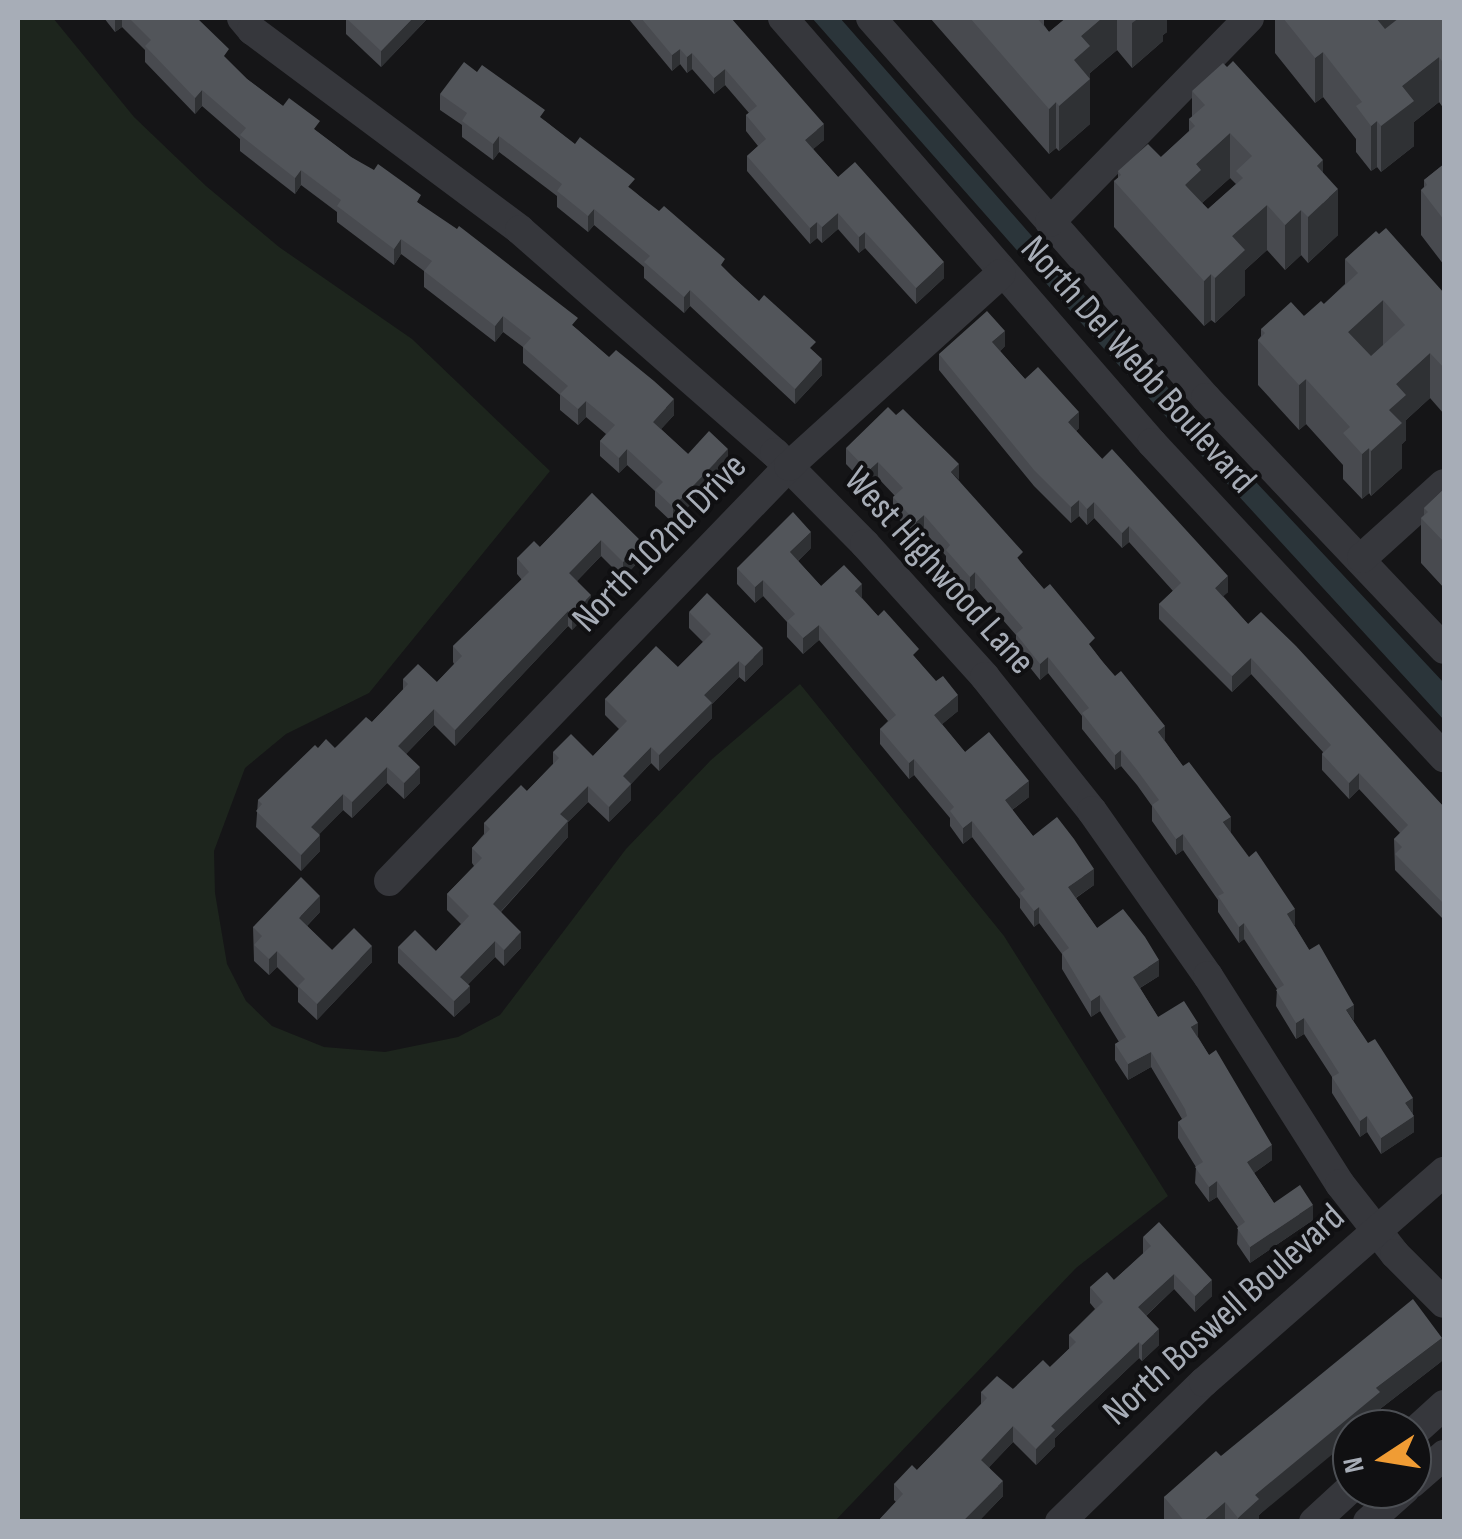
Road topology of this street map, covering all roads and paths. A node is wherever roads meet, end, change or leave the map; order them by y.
1 (782, 18) edge
2 (871, 18) edge
3 (1249, 18) edge
4 (252, 22) edge
5 (1050, 222) junction
6 (1001, 274) junction
7 (789, 466) junction
8 (1444, 484) edge
9 (1362, 558) junction
10 (1444, 650) edge
11 (1444, 756) edge
12 (389, 881) dead end
13 (1444, 1172) edge
14 (1376, 1232) junction
15 (1444, 1302) edge
16 (1060, 1522) edge

1 - 6 street, North Del Webb Boulevard
2 - 5 street, North Del Webb Boulevard
3 - 5 street
4 - 7 street, West Highwood Lane
5 - 9 street, North Del Webb Boulevard
6 - 7 street, North 102nd Drive
6 - 11 street, North Del Webb Boulevard
7 - 12 street, North 102nd Drive
7 - 14 street, West Highwood Lane
8 - 9 street
9 - 10 street, North Del Webb Boulevard
13 - 14 street, North Boswell Boulevard
14 - 15 street, West Highwood Lane
14 - 16 street, North Boswell Boulevard

